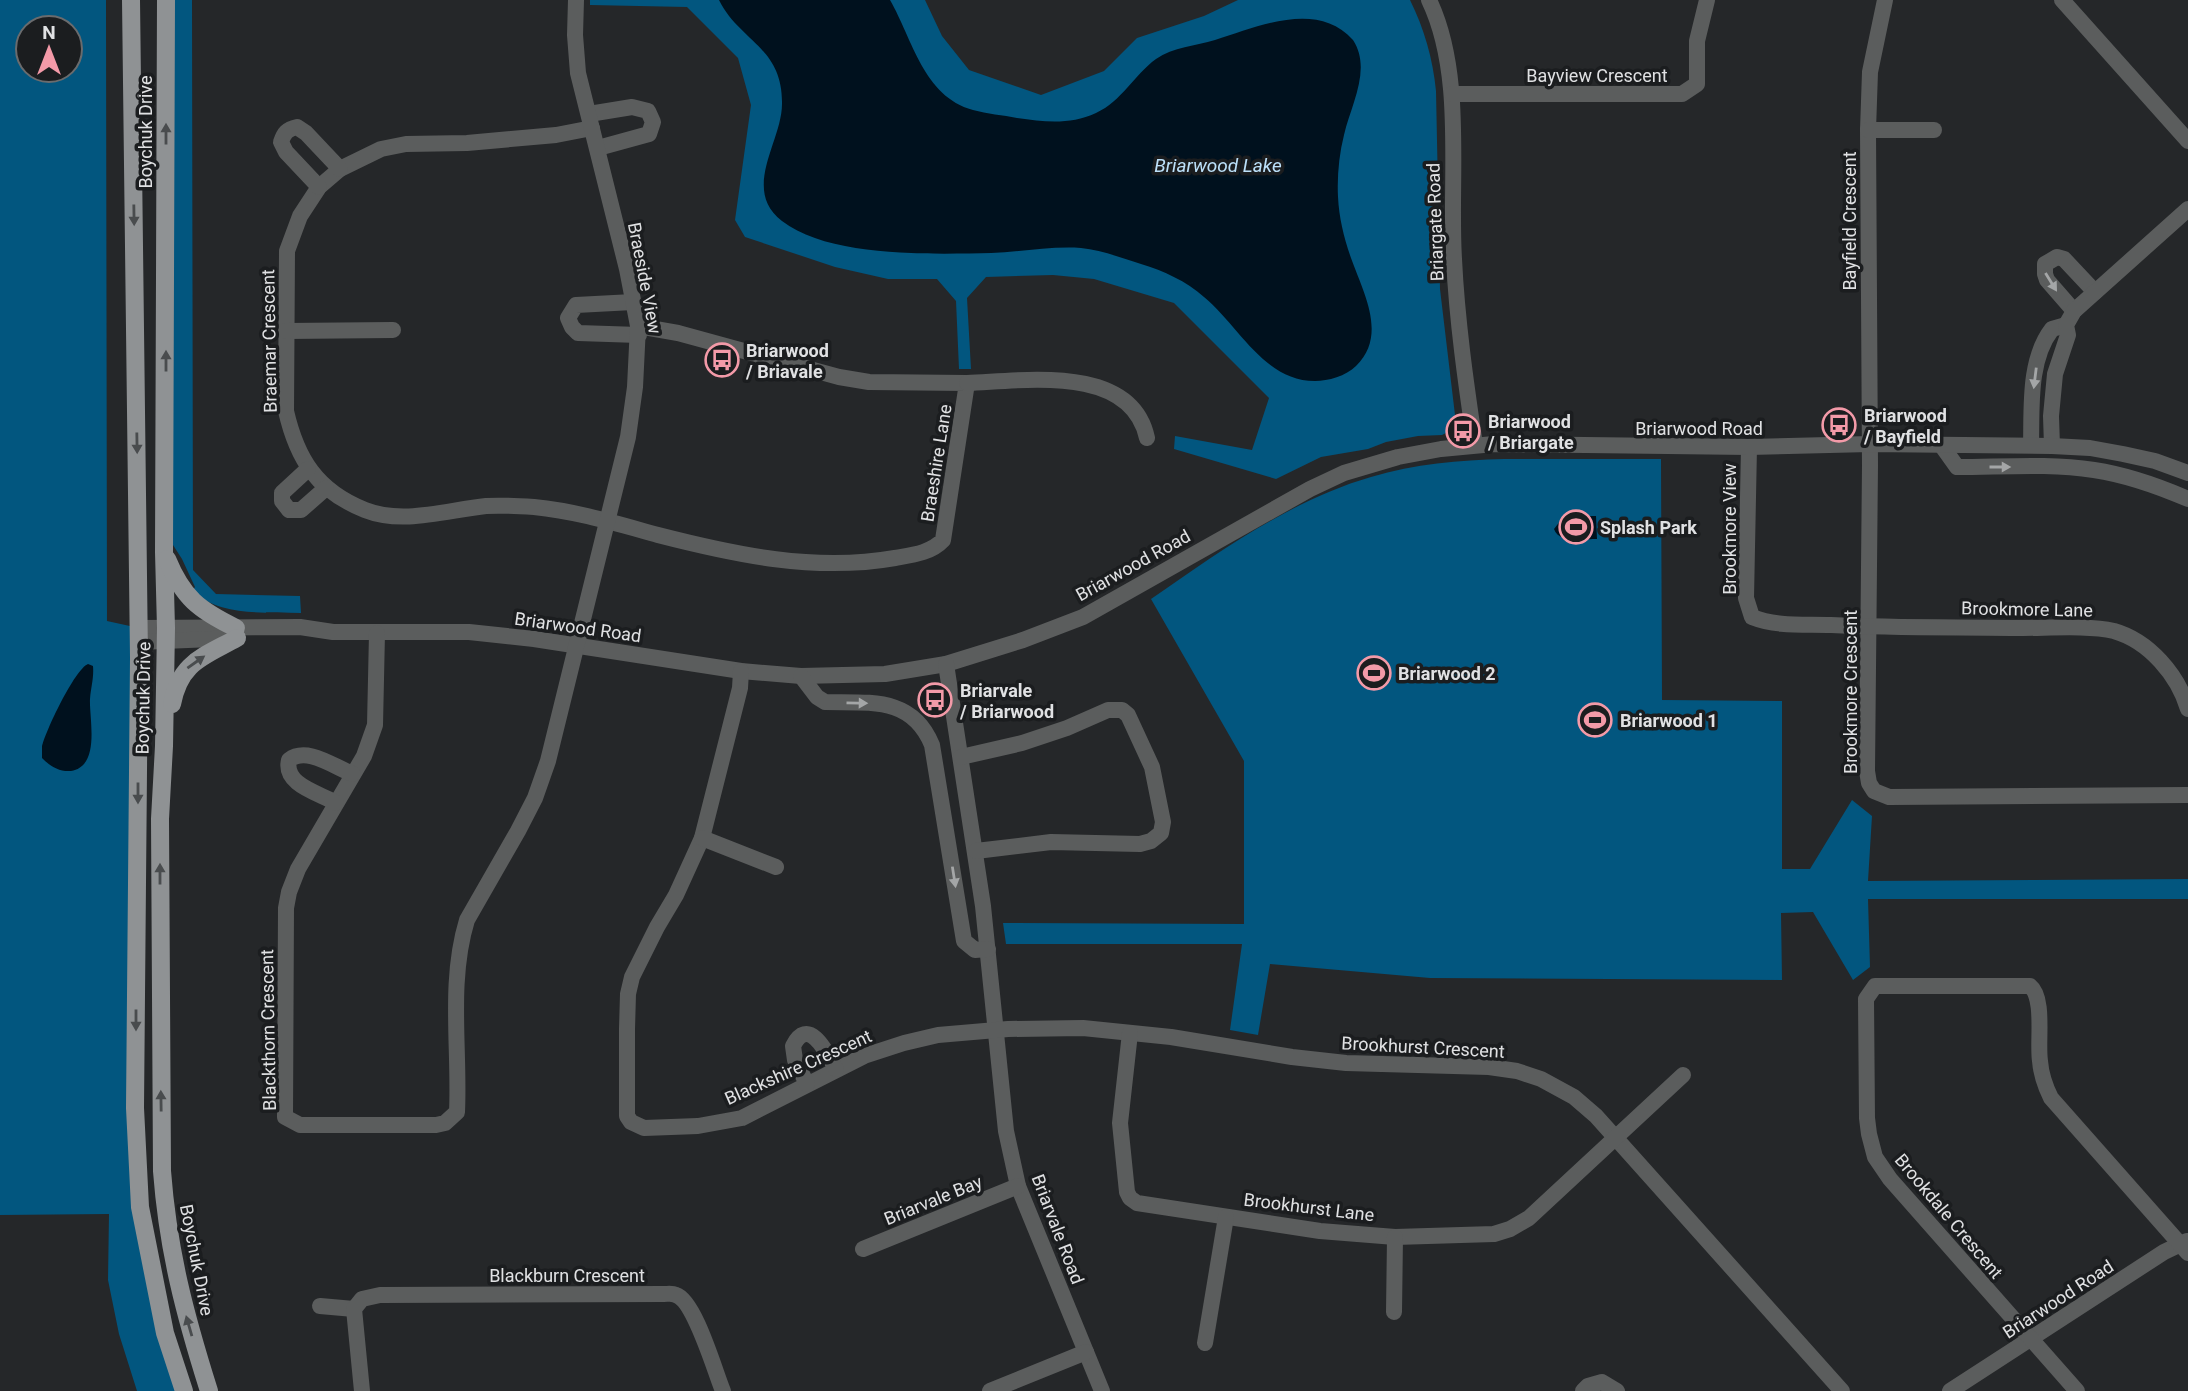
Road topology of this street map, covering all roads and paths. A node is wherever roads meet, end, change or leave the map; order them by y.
1 (131, 0) edge
2 (166, 0) edge
3 (576, 0) edge
4 (1429, 0) edge
5 (1707, 0) edge
6 (1885, 0) edge
7 (2062, 0) edge
8 (1452, 94) junction
9 (590, 121) junction
10 (1868, 130) junction
11 (1934, 130) dead end
12 (2188, 141) edge
13 (598, 148) junction
14 (340, 169) junction
15 (319, 187) junction
16 (2188, 209) edge
17 (2095, 292) junction
18 (633, 302) junction
19 (2070, 318) junction
20 (393, 330) dead end
21 (638, 330) junction
22 (286, 331) junction
23 (967, 383) junction
24 (1147, 438) dead end
25 (1870, 444) junction
26 (1475, 445) junction
27 (2031, 445) junction
28 (1942, 446) junction
29 (2052, 446) junction
30 (1749, 447) junction
31 (309, 469) junction
32 (2188, 473) edge
33 (326, 488) junction
34 (2188, 499) edge
35 (607, 521) junction
36 (164, 552) junction
37 (1869, 627) junction
38 (237, 633) junction
39 (377, 633) junction
40 (139, 635) junction
41 (166, 635) junction
42 (576, 646) junction
43 (946, 664) junction
44 (741, 671) junction
45 (801, 676) junction
46 (2188, 709) edge
47 (164, 746) junction
48 (961, 757) junction
49 (353, 775) junction
50 (2188, 795) edge
51 (337, 803) junction
52 (702, 838) junction
53 (976, 851) junction
54 (776, 867) dead end
55 (988, 949) junction
56 (995, 1029) junction
57 (1130, 1033) junction
58 (836, 1069) junction
59 (1683, 1075) dead end
60 (807, 1084) junction
61 (1617, 1138) junction
62 (1018, 1186) junction
63 (1226, 1217) junction
64 (1395, 1237) junction
65 (2185, 1246) edge
66 (863, 1249) dead end
67 (320, 1306) dead end
68 (354, 1309) junction
69 (1394, 1312) dead end
70 (2030, 1340) junction
71 (1205, 1343) dead end
72 (1086, 1352) junction
73 (184, 1391) edge
74 (209, 1391) edge
75 (362, 1391) edge
76 (723, 1391) edge
77 (990, 1391) edge
78 (1102, 1391) edge
79 (1583, 1391) edge
80 (1618, 1391) edge
81 (1842, 1391) edge
82 (1950, 1391) edge
83 (2077, 1391) edge

1 -> 40 main road, Boychuk Drive
36 -> 2 main road, Boychuk Drive
3 - 9 street, Braeside View
4 - 8 street, Briargate Road
5 - 8 street, Bayview Crescent
6 - 10 street, Bayfield Crescent
7 - 12 street
8 - 26 street, Briargate Road
9 - 13 street, Braeside View
9 - 13 street, Braemar Crescent
9 - 14 street, Braemar Crescent
10 - 11 street
10 - 25 street, Bayfield Crescent
13 - 18 street, Braeside View
14 - 15 street, Braemar Crescent
14 - 15 street
15 - 22 street, Braemar Crescent
16 - 17 street
17 - 19 street
17 -> 19 street
18 - 21 street, Braeside View
18 - 21 street, Braeshire Lane
19 -> 27 street
19 - 29 street
20 - 22 street
21 - 23 street, Braeshire Lane
21 - 35 street, Braeside View
22 - 31 street, Braemar Crescent
23 - 24 street
23 - 35 street, Braeshire Lane
25 - 28 street, Briarwood Road
25 - 30 street, Briarwood Road
25 - 37 street, Brookmore Crescent
26 - 30 street, Briarwood Road
26 - 43 street, Briarwood Road
27 - 28 street, Briarwood Road
27 - 29 street, Briarwood Road
28 -> 34 street
29 - 32 street, Briarwood Road
30 - 37 street, Brookmore View
31 - 33 street, Braemar Crescent
31 - 33 street
33 - 35 street, Braemar Crescent
35 - 42 street, Braeside View
36 - 38 main road
36 - 41 main road, Boychuk Drive
37 - 46 street, Brookmore Lane
37 - 50 street, Brookmore Crescent
38 - 39 street, Briarwood Road
38 - 41 street, Briarwood Road
47 -> 38 main road
39 - 42 street, Briarwood Road
39 - 49 street, Blackthorn Crescent
40 - 41 street, Briarwood Road
40 -> 73 main road, Boychuk Drive
41 - 47 main road, Boychuk Drive
42 - 44 street, Briarwood Road
42 - 51 street, Blackthorn Crescent
43 - 45 street, Briarwood Road
43 - 48 street, Briarvale Road
44 - 45 street, Briarwood Road
44 - 52 street, Blackshire Crescent
45 -> 55 street
74 -> 47 main road, Boychuk Drive
48 - 53 street, Briarvale Road
48 - 53 street
49 - 51 street, Blackthorn Crescent
49 - 51 street
52 - 54 street
52 - 60 street, Blackshire Crescent
53 - 55 street, Briarvale Road
55 - 56 street, Briarvale Road
56 - 57 street, Brookhurst Crescent
56 - 58 street, Blackshire Crescent
56 - 62 street, Briarvale Road
57 - 61 street, Brookhurst Crescent
57 - 63 street, Brookhurst Lane
58 - 60 street, Blackshire Crescent
58 - 60 street
59 - 61 street, Brookhurst Lane
61 - 64 street, Brookhurst Lane
61 - 81 street, Brookhurst Crescent
62 - 66 street, Briarvale Bay
62 - 72 street, Briarvale Road
63 - 64 street, Brookhurst Lane
63 - 71 street
64 - 69 street
65 - 70 street, Briarwood Road
65 - 70 street, Brookdale Crescent
67 - 68 street
68 - 75 street
68 - 76 street, Blackburn Crescent
70 - 82 street, Briarwood Road
70 - 83 street
72 - 77 street
72 - 78 street, Briarvale Road
79 - 80 street

